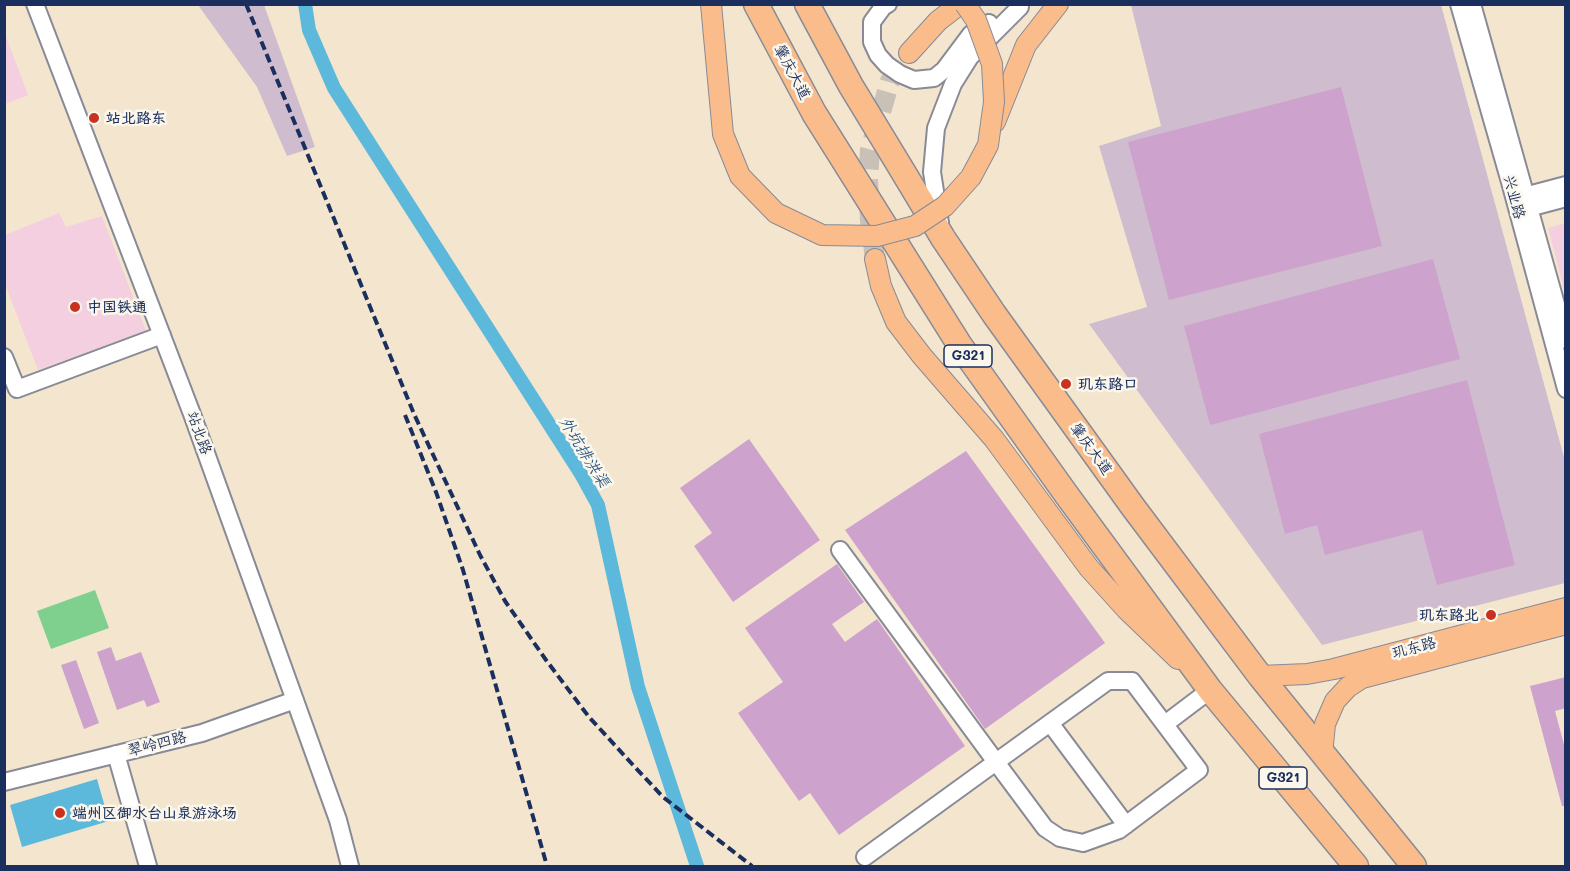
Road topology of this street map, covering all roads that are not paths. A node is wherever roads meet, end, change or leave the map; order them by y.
1 (35, 4) edge
2 (711, 4) edge
3 (756, 4) edge
4 (807, 4) edge
5 (888, 4) edge
6 (960, 4) edge
7 (965, 4) edge
8 (1058, 4) edge
9 (1459, 4) edge
10 (1472, 4) edge
11 (1023, 6) edge
12 (909, 53) tunnel mouth
13 (988, 145) junction
14 (1566, 185) edge
15 (1566, 198) edge
16 (1522, 203) junction
17 (943, 238) junction
18 (875, 259) tunnel mouth
19 (162, 335) junction
20 (1566, 340) edge
21 (4, 357) edge
22 (1566, 389) edge
23 (840, 550) dead end
24 (1566, 608) edge
25 (1566, 624) edge
26 (1260, 676) junction
27 (1210, 690) junction
28 (295, 700) junction
29 (1050, 723) junction
30 (1165, 724) junction
31 (116, 754) junction
32 (1322, 755) junction
33 (996, 762) junction
34 (11, 781) edge
35 (1126, 825) junction
36 (865, 857) dead end
37 (148, 867) edge
38 (351, 867) edge
39 (1356, 867) edge
40 (1414, 867) edge

1 - 19 street, 站北路
2 - 13 main road, bridge
3 - 27 highway, 肇庆大道 / G321
4 - 17 highway, 肇庆大道 / G321
5 - 11 street
6 - 12 main road
7 - 13 main road, bridge
8 - 13 main road, bridge
9 - 16 street, 兴业路
10 - 16 street, 兴业路
11 - 17 street
14 - 16 street
15 - 16 street
16 - 20 street, 兴业路
16 - 22 street, 兴业路
17 - 26 highway, 肇庆大道 / G321
18 - 27 main road
19 - 21 street
19 - 28 street, 站北路
23 - 33 street
24 - 26 main road, 玑东路
25 - 32 main road, 玑东路
26 - 32 highway, 肇庆大道 / G321
27 - 30 street
27 - 39 highway, 肇庆大道 / G321
28 - 31 street, 翠岭四路
28 - 38 street, 站北路
29 - 30 street
29 - 33 street
29 - 35 street
30 - 35 street
31 - 34 street, 翠岭四路
31 - 37 street
32 - 40 highway, 肇庆大道 / G321
33 - 35 street
33 - 36 street

